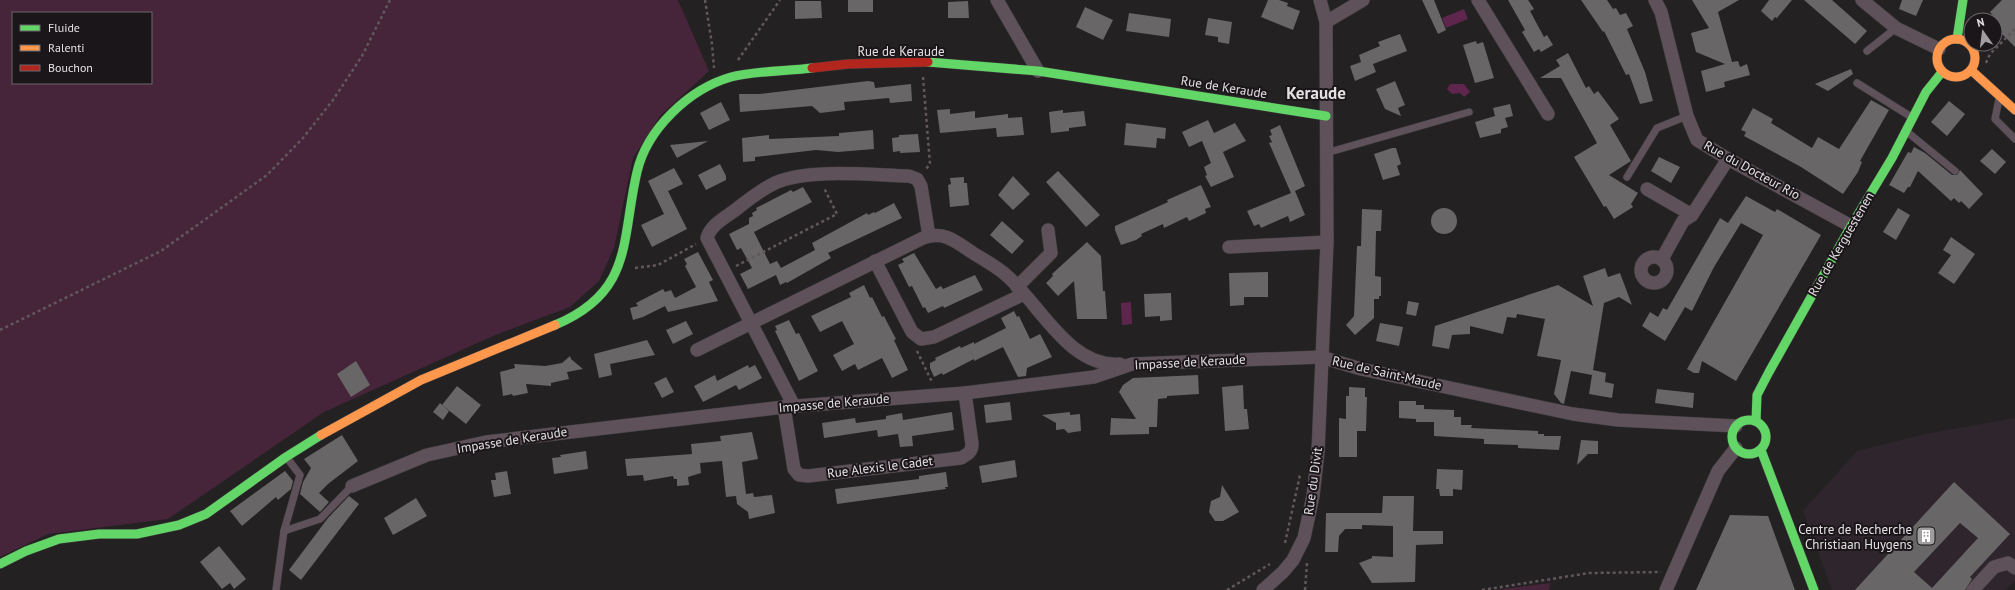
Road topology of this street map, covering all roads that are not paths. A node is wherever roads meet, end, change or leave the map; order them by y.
1 (997, 0) edge
2 (1320, 0) edge
3 (1363, 0) edge
4 (1478, 0) edge
5 (1655, 0) edge
6 (1862, 0) edge
7 (1962, 0) edge
8 (1326, 22) junction
9 (1896, 28) junction
10 (1957, 39) junction
11 (1939, 49) junction
12 (1866, 51) dead end
13 (1971, 70) junction
14 (1038, 71) junction
15 (1942, 72) junction
16 (1857, 83) dead end
17 (2000, 97) junction
18 (2015, 110) edge
19 (1469, 112) dead end
20 (1548, 114) dead end
21 (1326, 116) junction
22 (1687, 116) junction
23 (1913, 118) junction
24 (1906, 131) junction
25 (2015, 139) edge
26 (1326, 153) junction
27 (1728, 159) junction
28 (1955, 171) dead end
29 (1627, 177) dead end
30 (1647, 189) dead end
31 (1692, 215) junction
32 (1851, 226) junction
33 (1048, 230) dead end
34 (929, 236) junction
35 (1327, 242) junction
36 (1229, 247) dead end
37 (1662, 259) dead end
38 (875, 262) junction
39 (1020, 290) junction
40 (751, 323) junction
41 (697, 350) dead end
42 (1321, 357) junction
43 (1132, 364) junction
44 (965, 393) junction
45 (789, 407) junction
46 (1756, 421) junction
47 (1736, 426) junction
48 (1736, 448) junction
49 (1761, 450) junction
50 (286, 457) junction
51 (352, 486) joint
52 (284, 531) junction
53 (0, 564) edge
54 (2015, 568) edge
55 (276, 590) edge
56 (1263, 590) edge
57 (1666, 590) edge
58 (1814, 590) edge
59 (1973, 590) edge

1 - 14 street
2 - 8 street, Rue de Saint-Maude
3 - 8 street
4 - 20 street
5 - 22 street, Rue du Docteur Rio
6 - 9 street
7 - 10 street
8 - 21 street, Rue de Saint-Maude
9 - 11 street
9 - 12 lane
10 - 11 street
10 - 13 street
11 - 15 street
13 - 15 street
13 - 17 street
14 - 21 street, Rue de Keraude
14 - 50 street, Rue de Keraude
15 - 23 street, Rue de Kerguestenen
16 - 23 lane
17 - 18 street
17 - 25 lane
19 - 26 lane
21 - 26 street, Rue de Saint-Maude
22 - 27 street, Rue du Docteur Rio
22 - 29 lane
23 - 24 street, Rue de Kerguestenen
24 - 28 lane
24 - 32 street, Rue de Kerguestenen
26 - 35 street, Rue de Saint-Maude
27 - 31 street
27 - 32 street, Rue du Docteur Rio
30 - 31 street
31 - 37 street
32 - 46 street, Rue de Kerguestenen
33 - 39 street
34 - 38 street
34 - 39 street
34 - 40 street, Rue Alexis le Cadet
35 - 36 street
35 - 42 street, Rue de Saint-Maude
38 - 39 street
38 - 40 street
39 - 43 street
40 - 41 street
40 - 45 street, Rue Alexis le Cadet
42 - 43 street, Impasse de Keraude
42 - 47 street, Rue de Saint-Maude
42 - 56 street, Rue du Divit
43 - 44 street, Impasse de Keraude
44 - 45 street, Impasse de Keraude
44 - 45 street, Rue Alexis le Cadet
45 - 51 street, Impasse de Keraude
46 - 47 street
46 - 49 street
47 - 48 street
48 - 49 street
48 - 57 street
49 - 58 street
50 - 52 lane
50 - 53 street, Rue de Keraude
51 - 52 lane
52 - 55 lane
54 - 59 street

